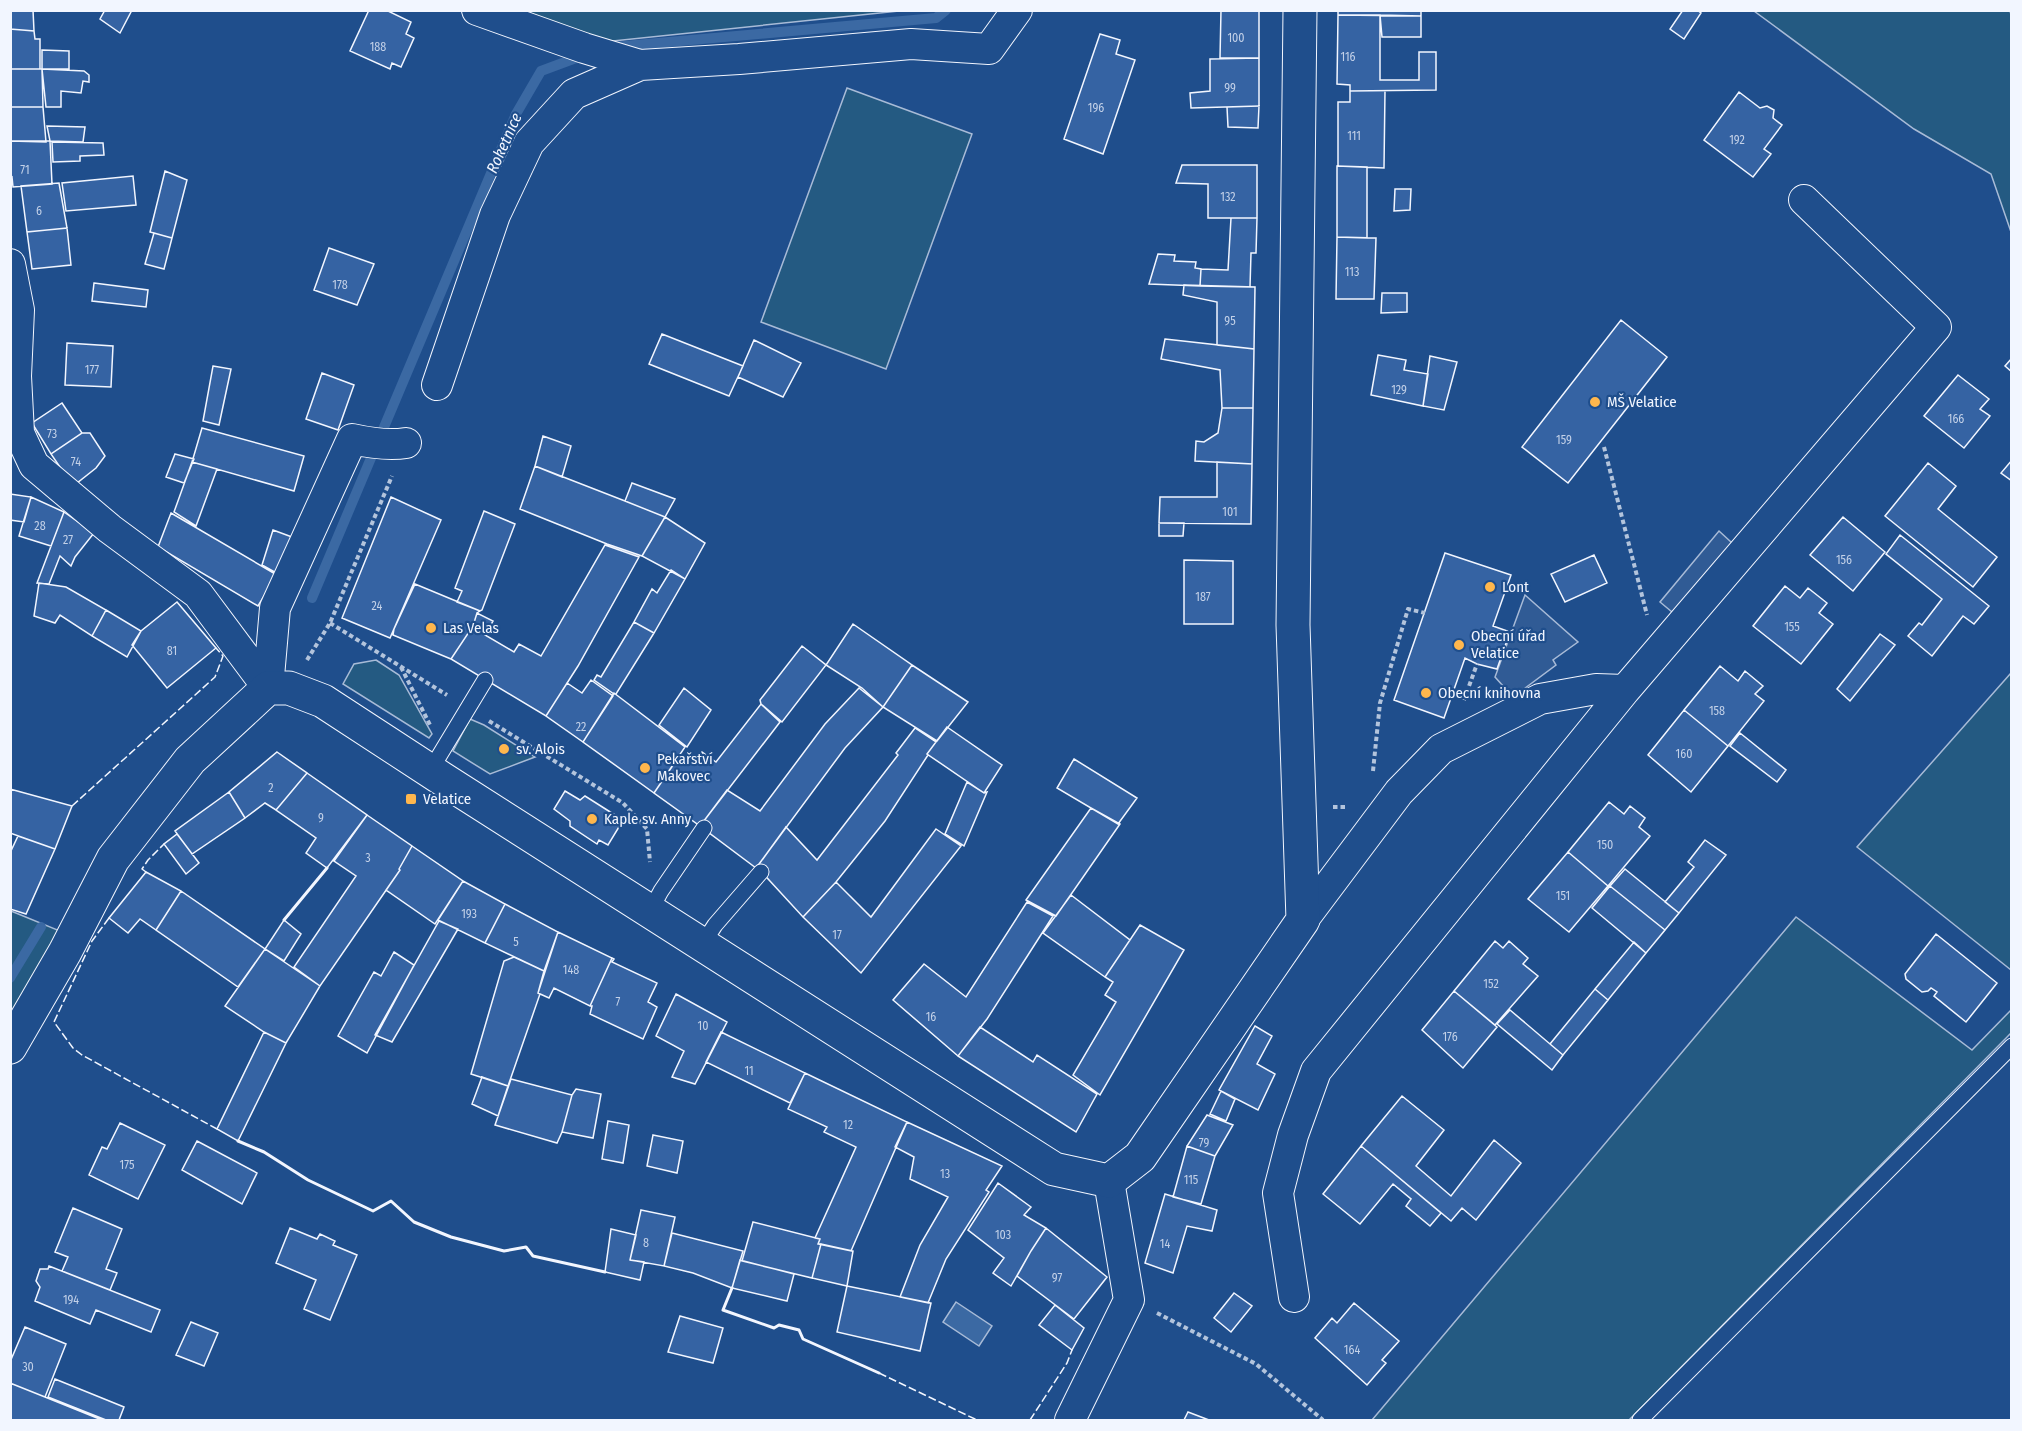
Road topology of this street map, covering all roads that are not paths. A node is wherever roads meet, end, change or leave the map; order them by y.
1 (477, 10) edge
2 (1017, 10) edge
3 (1300, 10) edge
4 (640, 64) junction
5 (1804, 200) dead end
6 (10, 264) edge
7 (437, 385) dead end
8 (392, 443) road end
9 (485, 680) dead end
10 (278, 688) junction
11 (1625, 690) junction
12 (437, 760) junction
13 (704, 828) dead end
14 (762, 872) dead end
15 (642, 906) junction
16 (1303, 920) junction
17 (702, 945) junction
18 (2012, 1046) edge
19 (10, 1047) edge
20 (1109, 1181) junction
21 (1294, 1297) dead end
22 (1070, 1420) edge
23 (1640, 1420) edge

1 - 4 street
2 - 4 street
3 - 16 street
4 - 7 street
5 - 11 street
6 - 10 street
8 - 10 street
9 - 12 lane
10 - 12 street
10 - 19 street
11 - 16 street
11 - 21 street
12 - 15 street
13 - 15 lane
14 - 17 lane
15 - 17 street
16 - 20 street
17 - 20 street
18 - 23 lane
20 - 22 street

